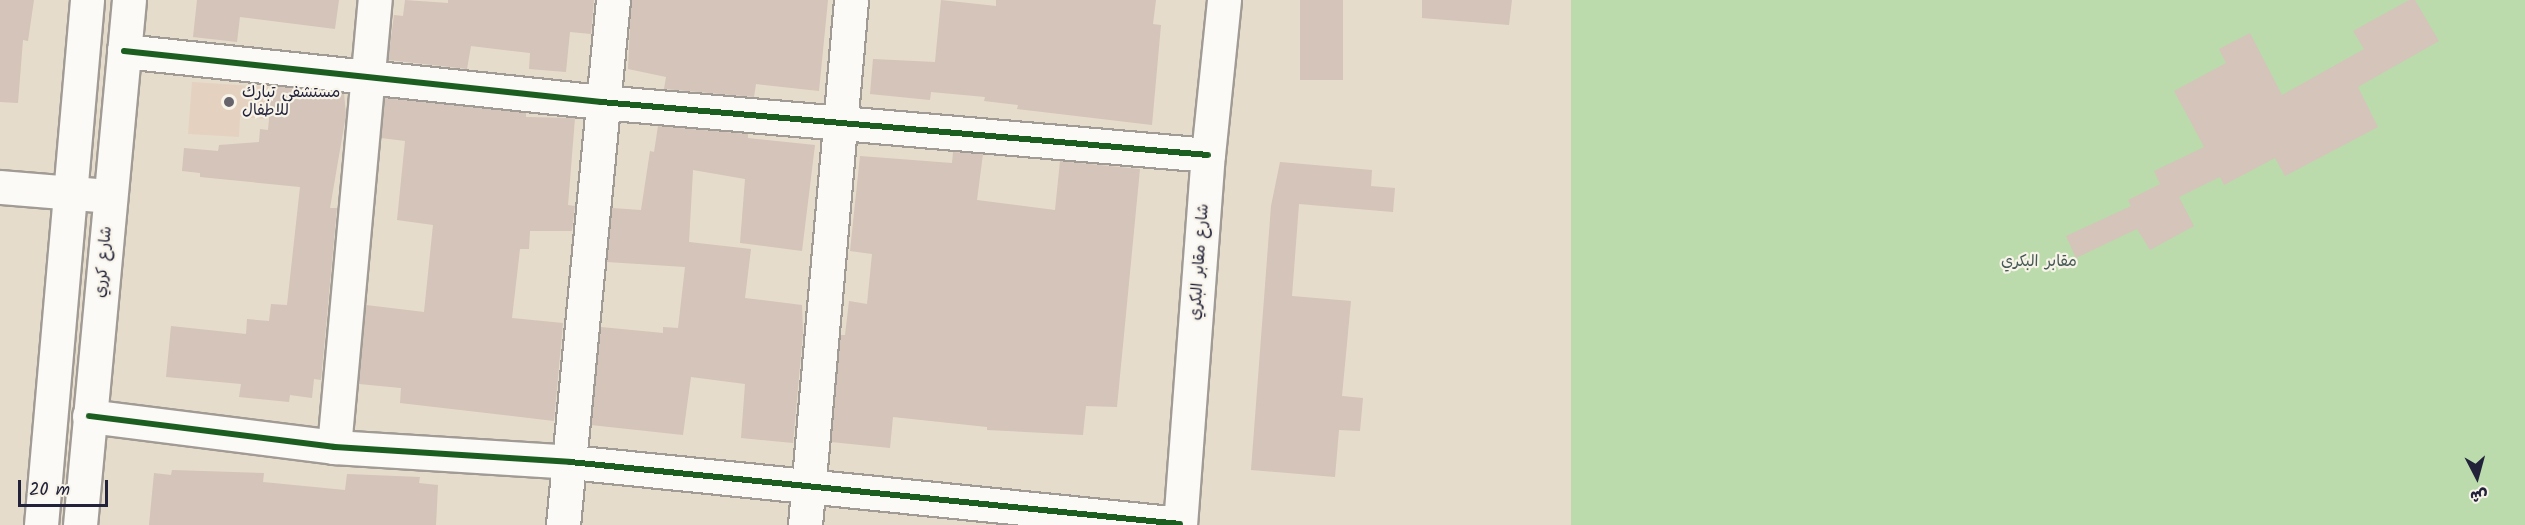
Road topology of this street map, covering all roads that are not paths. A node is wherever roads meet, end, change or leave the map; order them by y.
1 (87, 0) edge
2 (129, 0) edge
3 (375, 0) edge
4 (613, 0) edge
5 (850, 0) edge
6 (1224, 0) edge
7 (124, 51) junction
8 (369, 78) junction
9 (602, 102) junction
10 (839, 123) junction
11 (1208, 155) junction
12 (0, 187) edge
13 (68, 194) junction
14 (110, 196) junction
15 (89, 416) junction
16 (334, 447) junction
17 (570, 462) junction
18 (808, 486) junction
19 (41, 525) edge
20 (80, 525) edge
21 (563, 525) edge
22 (805, 525) edge
23 (1180, 525) edge

1 - 13 street
2 - 7 street, شارع كرري
3 - 8 street
4 - 9 street
5 - 10 street
6 - 11 street, شارع مقابر البكري
7 - 8 street
7 - 14 street, شارع كرري
8 - 9 street
8 - 16 street
9 - 10 street
9 - 17 street
10 - 11 street
10 - 18 street
11 - 23 street, شارع مقابر البكري
12 - 13 street
13 - 14 street
13 - 19 street
14 - 15 street, شارع كرري
15 - 16 street
15 - 20 street, شارع كرري
16 - 17 street
17 - 18 street
17 - 21 street
18 - 22 street
18 - 23 street

